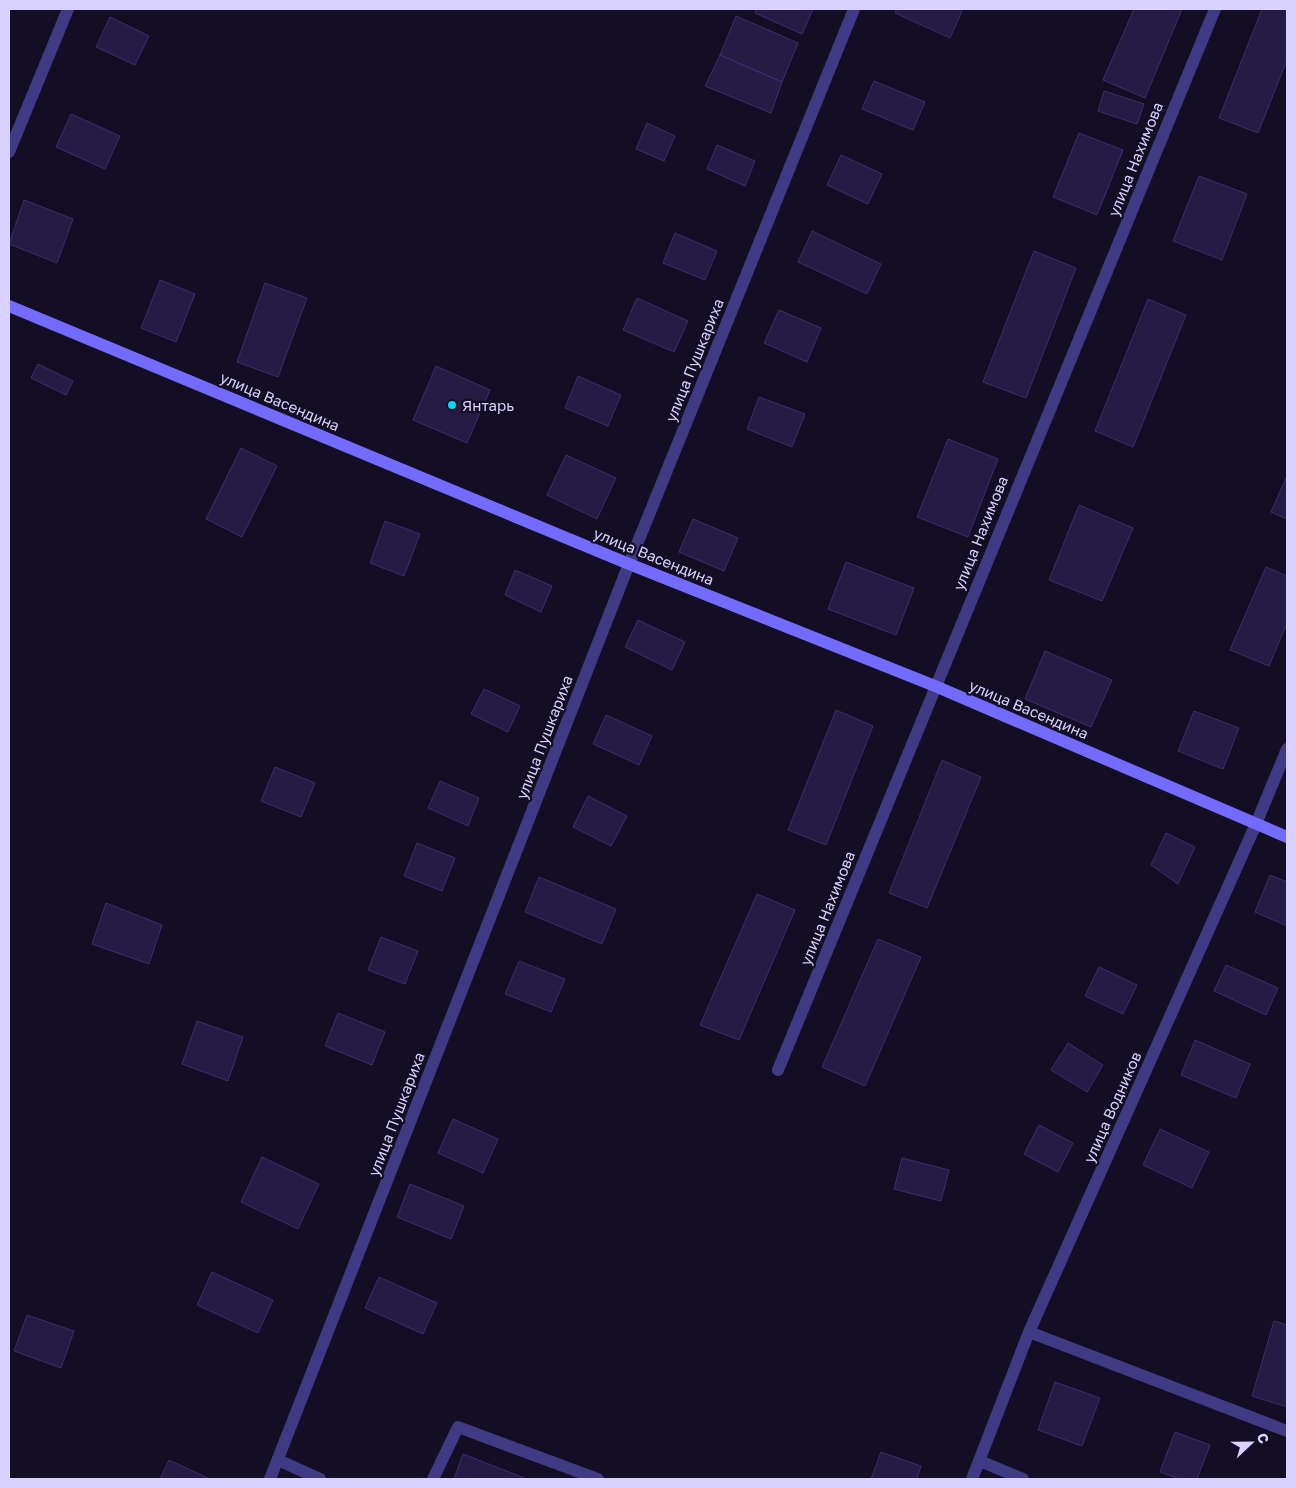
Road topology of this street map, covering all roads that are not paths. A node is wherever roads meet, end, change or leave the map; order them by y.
1 (68, 9) edge
2 (854, 9) edge
3 (1215, 9) edge
4 (9, 152) edge
5 (9, 306) edge
6 (629, 564) junction
7 (934, 686) junction
8 (1287, 749) edge
9 (1256, 824) junction
10 (1287, 837) edge
11 (778, 1070) dead end
12 (1029, 1332) junction
13 (1287, 1431) edge
14 (278, 1460) junction
15 (980, 1461) junction
16 (270, 1479) edge
17 (320, 1479) edge
18 (433, 1479) edge
19 (598, 1479) edge
20 (972, 1479) edge
21 (1023, 1479) edge

1 - 4 street
2 - 6 street, улица Пушкариха
3 - 7 street, улица Нахимова
5 - 6 street, улица Васендина
6 - 7 street, улица Васендина
6 - 14 street, улица Пушкариха
7 - 9 street, улица Васендина
7 - 11 street, улица Нахимова
8 - 9 street, улица Водников
9 - 10 street, улица Васендина
9 - 12 street, улица Водников
12 - 13 street
12 - 15 street, улица Водников
14 - 16 street, улица Пушкариха
14 - 17 street
15 - 20 street, улица Водников
15 - 21 street
18 - 19 street

